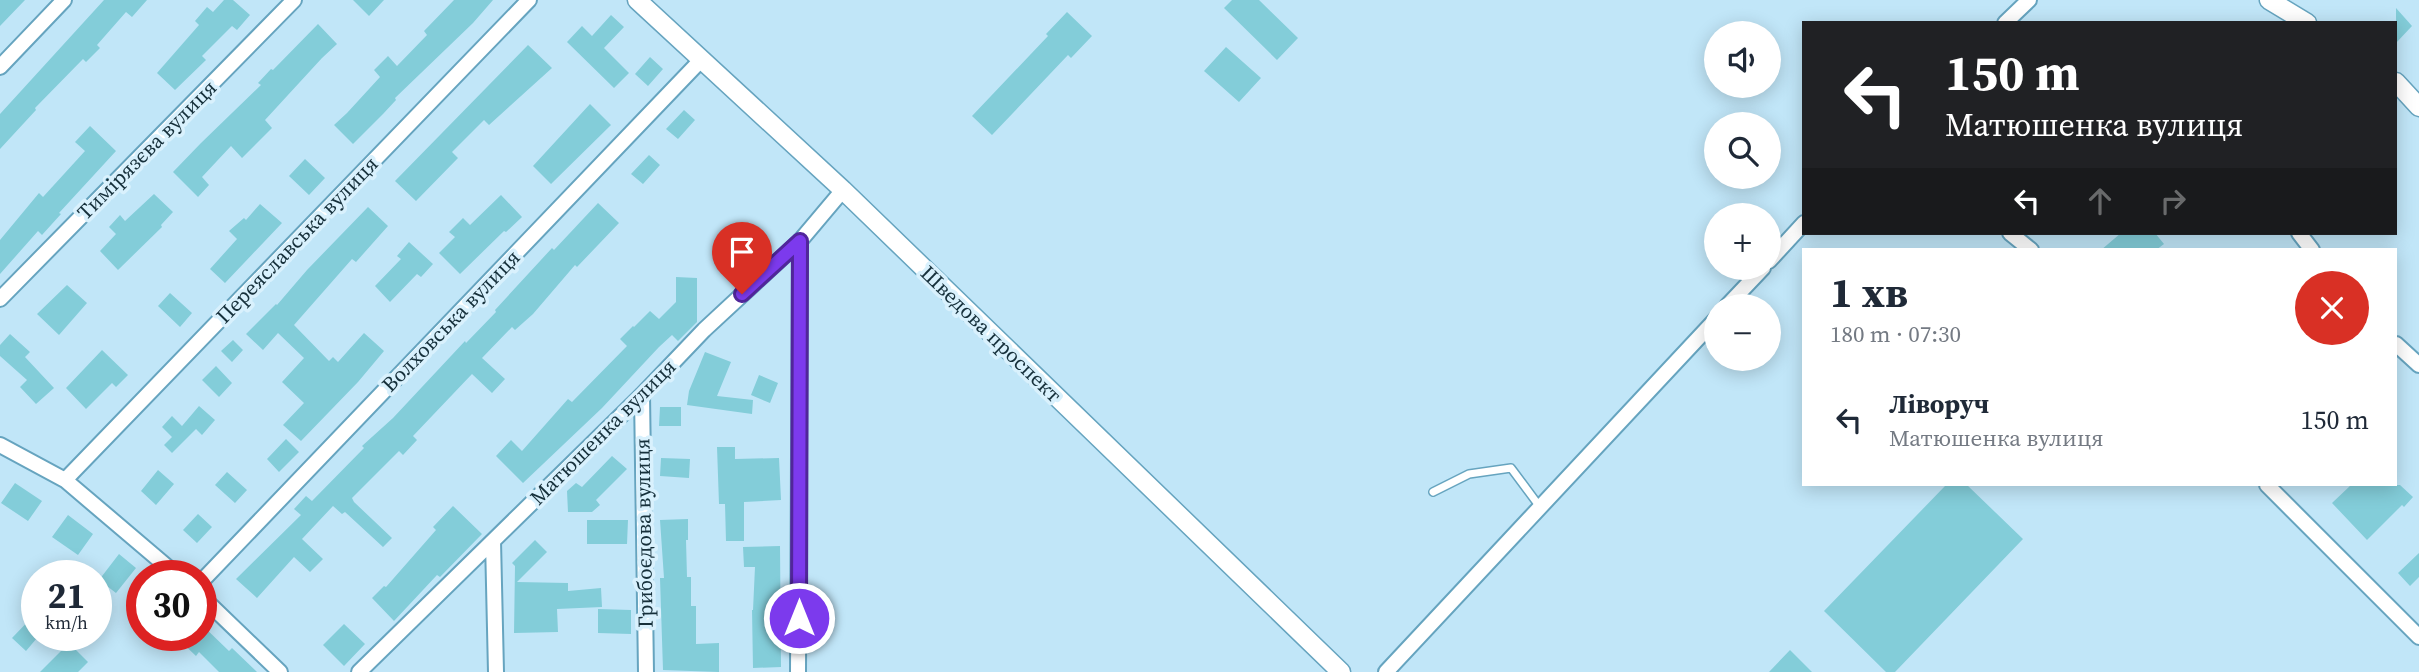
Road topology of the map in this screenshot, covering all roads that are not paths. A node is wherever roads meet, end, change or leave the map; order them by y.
1 (64, 0) edge
2 (294, 0) edge
3 (529, 0) edge
4 (637, 0) edge
5 (2029, 0) edge
6 (2273, 1) edge
7 (2007, 21) edge
8 (2305, 21) edge
9 (701, 60) junction
10 (0, 66) edge
11 (2397, 83) edge
12 (2419, 107) edge
13 (843, 190) junction
14 (1802, 225) edge
15 (2012, 235) edge
16 (800, 241) junction
17 (1781, 248) edge
18 (2029, 248) edge
19 (1752, 280) edge
20 (1738, 294) edge
21 (0, 299) edge
22 (1704, 332) edge
23 (2397, 345) edge
24 (2419, 365) edge
25 (642, 394) junction
26 (0, 444) edge
27 (65, 480) junction
28 (2268, 486) edge
29 (1433, 492) dead end
30 (1541, 508) junction
31 (493, 541) junction
32 (159, 560) edge
33 (217, 565) edge
34 (217, 612) edge
35 (2419, 637) edge
36 (279, 672) edge
37 (359, 672) edge
38 (496, 672) edge
39 (646, 672) edge
40 (799, 672) edge
41 (1341, 672) edge
42 (1386, 672) edge

1 - 10 street
2 - 21 street, Тимірязєва вулиця
3 - 27 street, Переяславська вулиця
4 - 9 street, Шведова проспект
5 - 7 street
6 - 8 street
9 - 13 street, Шведова проспект
9 - 33 street, Волховська вулиця
11 - 12 street
13 - 16 street, Матюшенка вулиця
13 - 41 street, Шведова проспект
14 - 17 street
15 - 18 street
16 - 25 street, Матюшенка вулиця
16 - 40 street
19 - 20 street
22 - 30 street
23 - 24 street
25 - 31 street, Матюшенка вулиця
25 - 39 street, Грибоєдова вулиця
26 - 27 street
27 - 32 street
28 - 35 street
29 - 30 lane
30 - 42 street
31 - 37 street, Матюшенка вулиця
31 - 38 street
34 - 36 street

